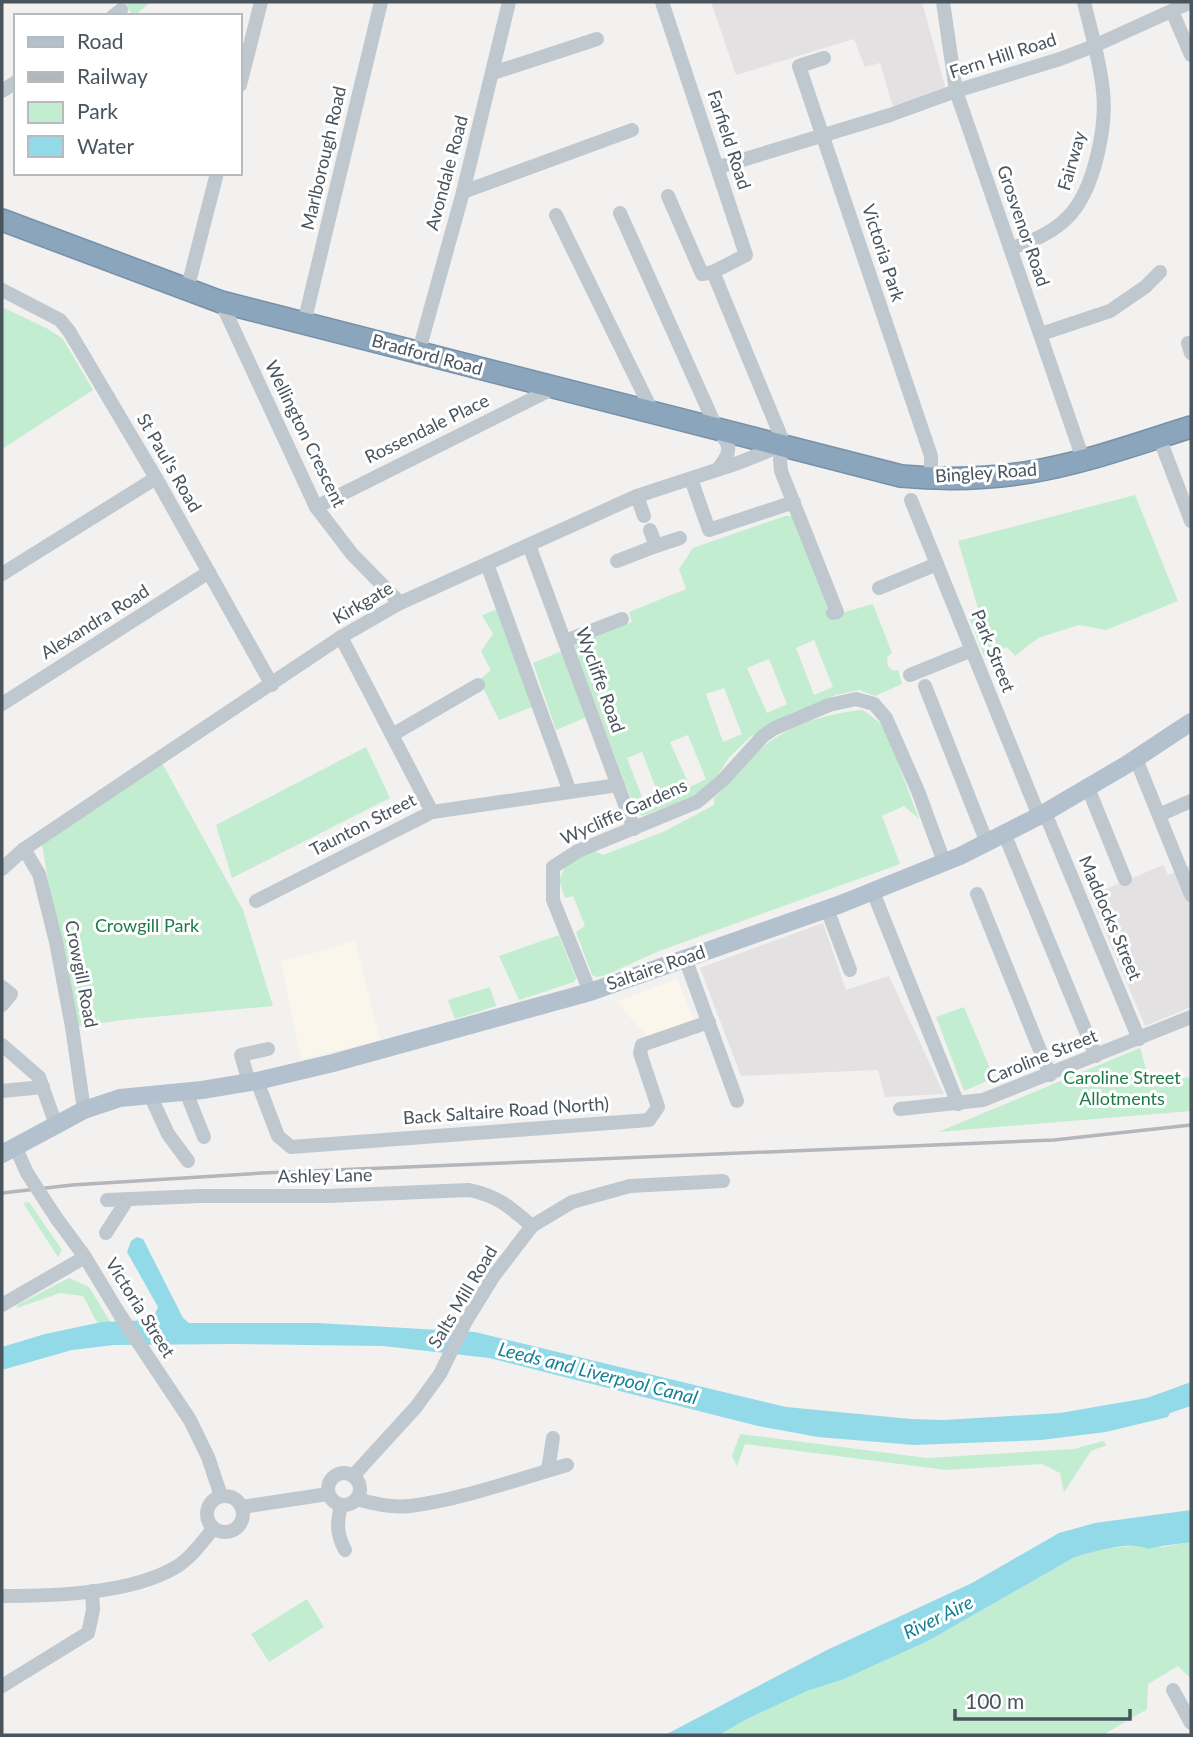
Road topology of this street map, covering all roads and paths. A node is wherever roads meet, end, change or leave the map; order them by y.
1 (261, 2) edge
2 (381, 2) edge
3 (509, 2) edge
4 (662, 2) edge
5 (943, 2) edge
6 (1084, 2) edge
7 (1191, 2) edge
8 (1172, 11) junction
9 (597, 39) dead end
10 (1094, 46) junction
11 (1191, 55) edge
12 (824, 58) dead end
13 (493, 73) junction
14 (242, 77) edge
15 (956, 91) junction
16 (632, 130) dead end
17 (823, 135) junction
18 (719, 167) junction
19 (216, 175) edge
20 (463, 192) junction
21 (668, 196) dead end
22 (620, 213) dead end
23 (556, 215) dead end
24 (2, 220) edge
25 (1011, 248) junction
26 (713, 272) junction
27 (1160, 272) dead end
28 (2, 290) edge
29 (187, 290) junction
30 (221, 302) junction
31 (304, 323) junction
32 (1041, 334) junction
33 (418, 354) junction
34 (556, 387) junction
35 (652, 411) junction
36 (716, 427) junction
37 (1191, 427) edge
38 (1159, 437) junction
39 (784, 444) junction
40 (1083, 459) junction
41 (859, 465) joint
42 (718, 469) junction
43 (156, 478) junction
44 (930, 478) junction
45 (691, 479) junction
46 (637, 496) junction
47 (911, 500) dead end
48 (794, 502) junction
49 (316, 507) junction
50 (644, 516) dead end
51 (1191, 521) edge
52 (650, 530) dead end
53 (680, 538) dead end
54 (529, 545) junction
55 (656, 546) junction
56 (617, 561) dead end
57 (487, 564) junction
58 (937, 564) junction
59 (209, 572) junction
60 (2, 574) edge
61 (879, 588) dead end
62 (400, 603) junction
63 (833, 613) dead end
64 (622, 619) dead end
65 (341, 638) junction
66 (565, 641) junction
67 (972, 650) junction
68 (910, 675) dead end
69 (272, 685) junction
70 (478, 685) dead end
71 (925, 686) dead end
72 (2, 704) edge
73 (1191, 722) edge
74 (391, 734) junction
75 (1136, 759) junction
76 (618, 785) junction
77 (1088, 788) junction
78 (570, 792) junction
79 (1191, 801) edge
80 (432, 812) junction
81 (1042, 815) junction
82 (1159, 815) junction
83 (634, 829) junction
84 (1004, 833) junction
85 (987, 842) junction
86 (24, 849) junction
87 (944, 862) junction
88 (1186, 864) edge
89 (2, 869) edge
90 (1125, 879) dead end
91 (873, 892) junction
92 (977, 894) dead end
93 (1191, 895) edge
94 (256, 901) dead end
95 (827, 909) junction
96 (685, 958) junction
97 (850, 970) dead end
98 (2, 986) edge
99 (590, 992) junction
100 (2, 1005) edge
101 (1191, 1017) edge
102 (709, 1022) junction
103 (1139, 1038) junction
104 (2, 1045) edge
105 (268, 1049) dead end
106 (1096, 1056) junction
107 (1050, 1075) junction
108 (253, 1082) junction
109 (43, 1087) junction
110 (2, 1091) edge
111 (186, 1092) junction
112 (150, 1095) junction
113 (737, 1101) dead end
114 (958, 1104) junction
115 (901, 1109) dead end
116 (83, 1111) junction
117 (56, 1125) junction
118 (204, 1138) dead end
119 (9, 1150) edge
120 (188, 1161) dead end
121 (723, 1181) dead end
122 (107, 1200) dead end
123 (127, 1200) junction
124 (532, 1226) junction
125 (106, 1233) dead end
126 (85, 1257) junction
127 (2, 1305) edge
128 (552, 1438) dead end
129 (567, 1465) dead end
130 (548, 1470) junction
131 (353, 1476) junction
132 (328, 1494) junction
133 (221, 1496) junction
134 (357, 1499) junction
135 (341, 1505) junction
136 (242, 1507) junction
137 (213, 1529) junction
138 (345, 1550) dead end
139 (92, 1591) junction
140 (2, 1595) edge
141 (2, 1686) edge
142 (1173, 1690) dead end
143 (1191, 1723) edge

1 - 14 street
2 - 31 street, Marlborough Road
3 - 13 street, Avondale Road
4 - 18 street, Farfield Road
5 - 15 street, Grosvenor Road
6 - 10 street, Fairway
7 - 8 street, Fern Hill Road
8 - 10 street, Fern Hill Road
8 - 11 street
9 - 13 street
10 - 15 street, Fern Hill Road
10 - 25 street, Fairway
12 - 17 street, Victoria Park
13 - 20 street, Avondale Road
15 - 17 street, Fern Hill Road
15 - 25 street, Grosvenor Road
16 - 20 street
17 - 18 street, Fern Hill Road
17 - 44 street, Victoria Park
18 - 26 street, Farfield Road
19 - 29 street
20 - 33 street, Avondale Road
21 - 26 street
22 - 36 street
23 - 35 street
24 - 29 highway, Bradford Road
25 - 32 street, Grosvenor Road
26 - 39 street
27 - 32 street
28 - 43 street, St Paul's Road
29 - 30 highway, Bradford Road
30 - 31 highway, Bradford Road
30 - 49 street, Wellington Crescent
31 - 33 highway, Bradford Road
32 - 40 street, Grosvenor Road
33 - 34 highway, Bradford Road
34 - 35 highway, Bradford Road
34 - 49 street, Rossendale Place
35 - 36 highway, Bradford Road
36 - 39 highway, Bradford Road
36 - 42 street
37 - 38 highway, Bingley Road
38 - 40 highway, Bingley Road
38 - 51 street
39 - 41 highway, Bradford Road
39 - 42 street, Kirkgate
39 - 48 street
40 - 44 highway, Bingley Road
41 - 44 highway, Bingley Road
42 - 45 street, Kirkgate
43 - 59 street, St Paul's Road
43 - 60 street
45 - 46 street, Kirkgate
45 - 48 street
46 - 50 street
46 - 54 street, Kirkgate
47 - 58 street, Park Street
48 - 63 street
49 - 62 street, Wellington Crescent
52 - 55 street
53 - 55 street
54 - 57 street, Kirkgate
54 - 66 street, Wycliffe Road
55 - 56 street
57 - 62 street, Kirkgate
57 - 78 street
58 - 61 street
58 - 67 street, Park Street
59 - 69 street, St Paul's Road
59 - 72 street, Alexandra Road
62 - 65 street, Kirkgate
64 - 66 street
65 - 69 street, Kirkgate
65 - 74 street
66 - 76 street, Wycliffe Road
67 - 68 street
67 - 81 street, Park Street
69 - 86 street, Kirkgate
70 - 74 street
71 - 85 street
73 - 75 main road, Saltaire Road
74 - 80 street
75 - 77 main road, Saltaire Road
75 - 82 street
76 - 78 street, Taunton Street
76 - 83 street, Wycliffe Road
77 - 81 main road, Saltaire Road
77 - 90 street
78 - 80 street, Taunton Street
79 - 82 street
80 - 94 street, Taunton Street
81 - 84 main road, Saltaire Road
81 - 103 street, Maddocks Street
82 - 88 street
83 - 87 street, Wycliffe Gardens
83 - 99 street, Wycliffe Gardens
84 - 85 main road, Saltaire Road
84 - 106 street
85 - 87 main road, Saltaire Road
86 - 89 street, Kirkgate
86 - 116 street, Crowgill Road
87 - 91 main road, Saltaire Road
88 - 93 street
91 - 95 main road, Saltaire Road
91 - 114 street
92 - 107 street
95 - 96 main road, Saltaire Road
95 - 97 street
96 - 99 main road, Saltaire Road
96 - 102 street
98 - 100 street
99 - 108 main road, Saltaire Road
101 - 103 street, Caroline Street
102 - 108 street, Back Saltaire Road (North)
102 - 113 street
103 - 106 street, Caroline Street
104 - 109 street
105 - 108 street
106 - 107 street, Caroline Street
107 - 114 street, Caroline Street
108 - 111 main road, Saltaire Road
109 - 110 street
109 - 117 street
111 - 112 main road, Saltaire Road
111 - 118 street
112 - 116 main road, Saltaire Road
112 - 120 street
114 - 115 street, Caroline Street
116 - 117 main road, Saltaire Road
117 - 119 main road, Saltaire Road
119 - 126 street, Victoria Street, bridge
121 - 124 street, Salts Mill Road
122 - 123 street, Ashley Lane
123 - 124 street, Ashley Lane
123 - 125 street
124 - 131 street, Salts Mill Road
126 - 127 street
126 - 133 street, Victoria Street
128 - 130 street
129 - 130 street
130 - 134 street
131 - 132 street, Salts Mill Road
131 - 134 street
132 - 135 street
132 - 136 street
133 - 136 street
133 - 137 street
134 - 135 street
135 - 138 street
136 - 137 street
137 - 139 street
139 - 140 street
139 - 141 street
142 - 143 street

